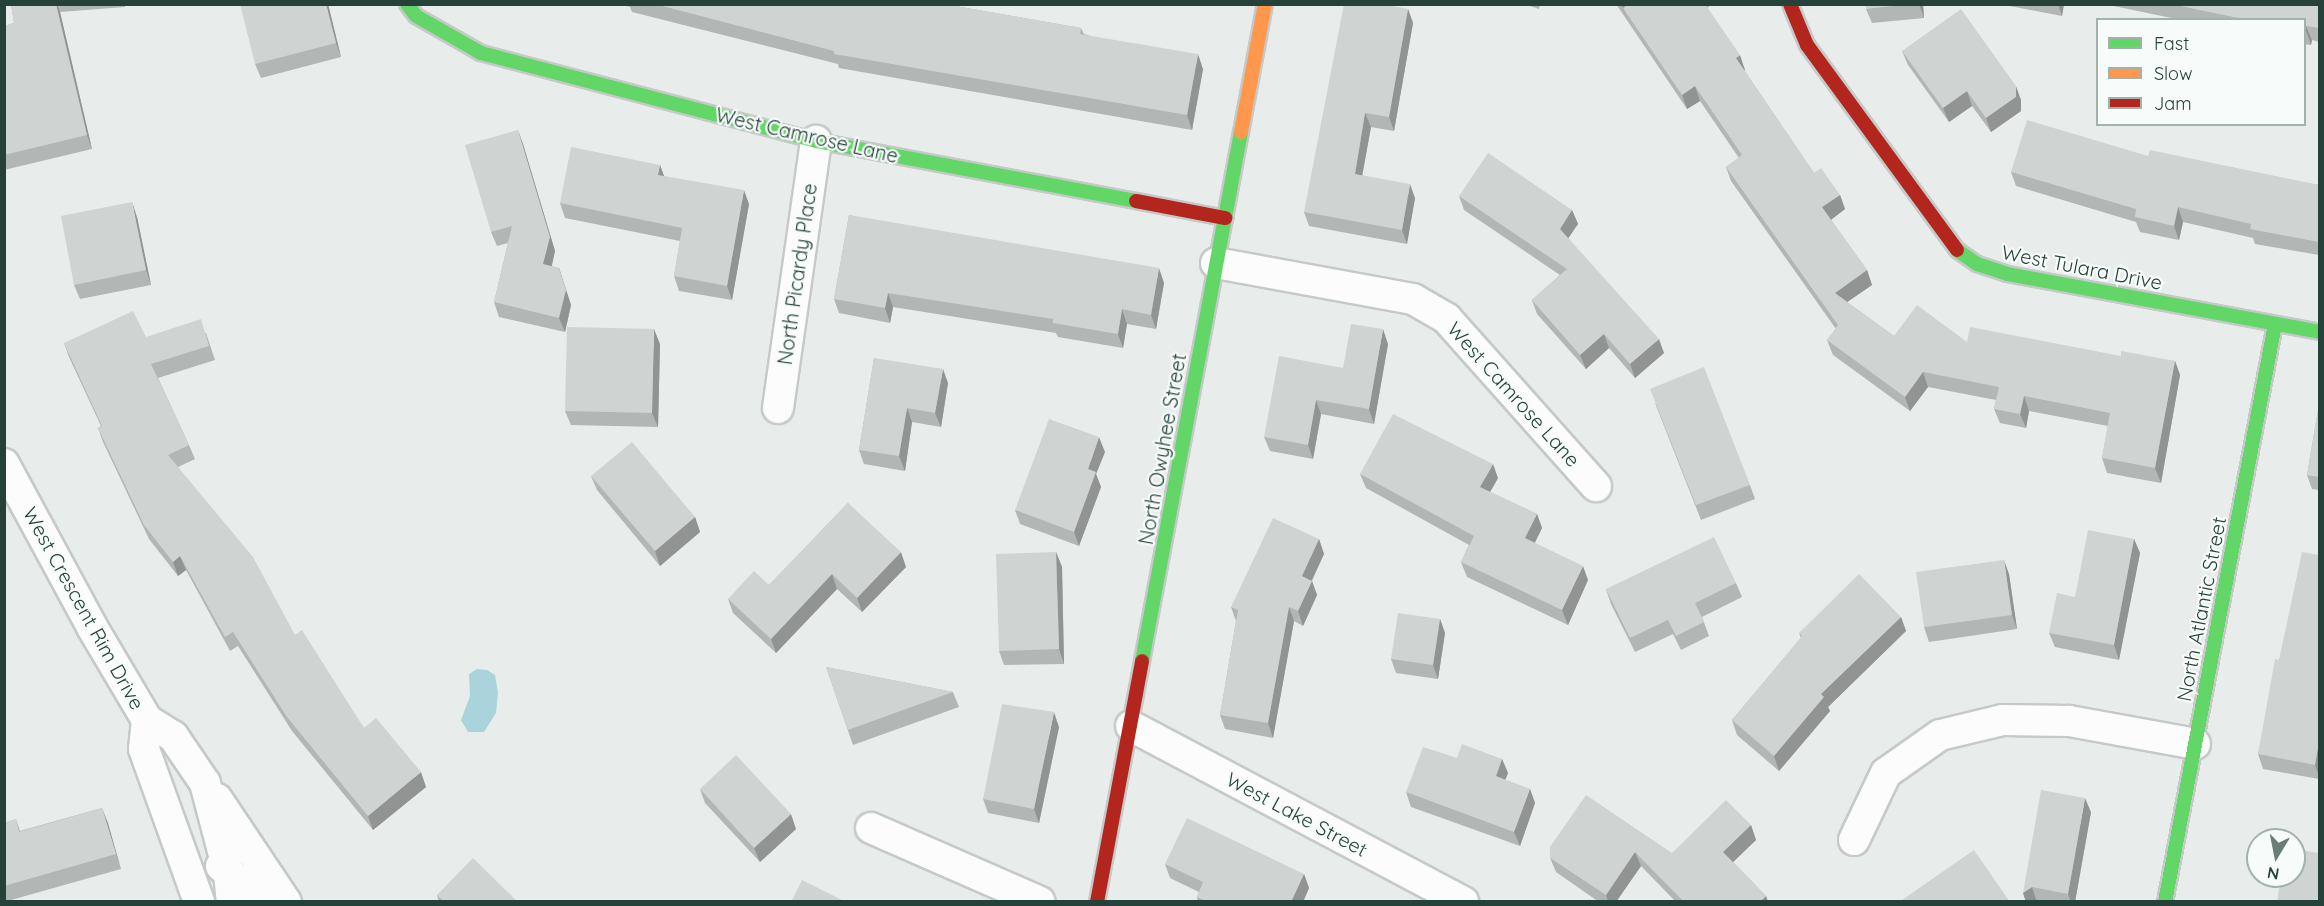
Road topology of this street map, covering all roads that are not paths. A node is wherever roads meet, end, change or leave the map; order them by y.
1 (407, 4) edge
2 (1266, 4) edge
3 (1790, 4) edge
4 (816, 141) junction
5 (1225, 218) junction
6 (1216, 263) junction
7 (2275, 324) junction
8 (2319, 332) edge
9 (778, 408) dead end
10 (4, 464) edge
11 (1596, 486) dead end
12 (147, 720) junction
13 (1131, 726) junction
14 (2195, 744) junction
15 (205, 783) junction
16 (169, 816) junction
17 (871, 828) dead end
18 (1854, 840) dead end
19 (231, 888) edge
20 (199, 902) edge
21 (264, 902) edge
22 (286, 902) edge
23 (1040, 902) edge
24 (1097, 902) edge
25 (1463, 902) edge
26 (2164, 902) edge

1 - 4 street, West Camrose Lane
2 - 5 street, North Owyhee Street
3 - 7 street, West Tulara Drive
4 - 5 street, West Camrose Lane
4 - 9 street, North Picardy Place
5 - 6 street, North Owyhee Street
6 - 11 street, West Camrose Lane
6 - 13 street, North Owyhee Street
7 - 8 street, West Tulara Drive
7 - 14 street, North Atlantic Street
10 - 12 street, West Crescent Rim Drive
12 - 15 street, West Crescent Rim Drive
12 - 16 street, West Crescent Rim Drive
13 - 24 street, North Owyhee Street
13 - 25 street, West Lake Street
14 - 18 street
14 - 26 street, North Atlantic Street
15 - 19 street, West Crescent Rim Drive
15 - 22 street
16 - 19 street
16 - 20 street, West Crescent Rim Drive
17 - 23 street
19 - 21 street

